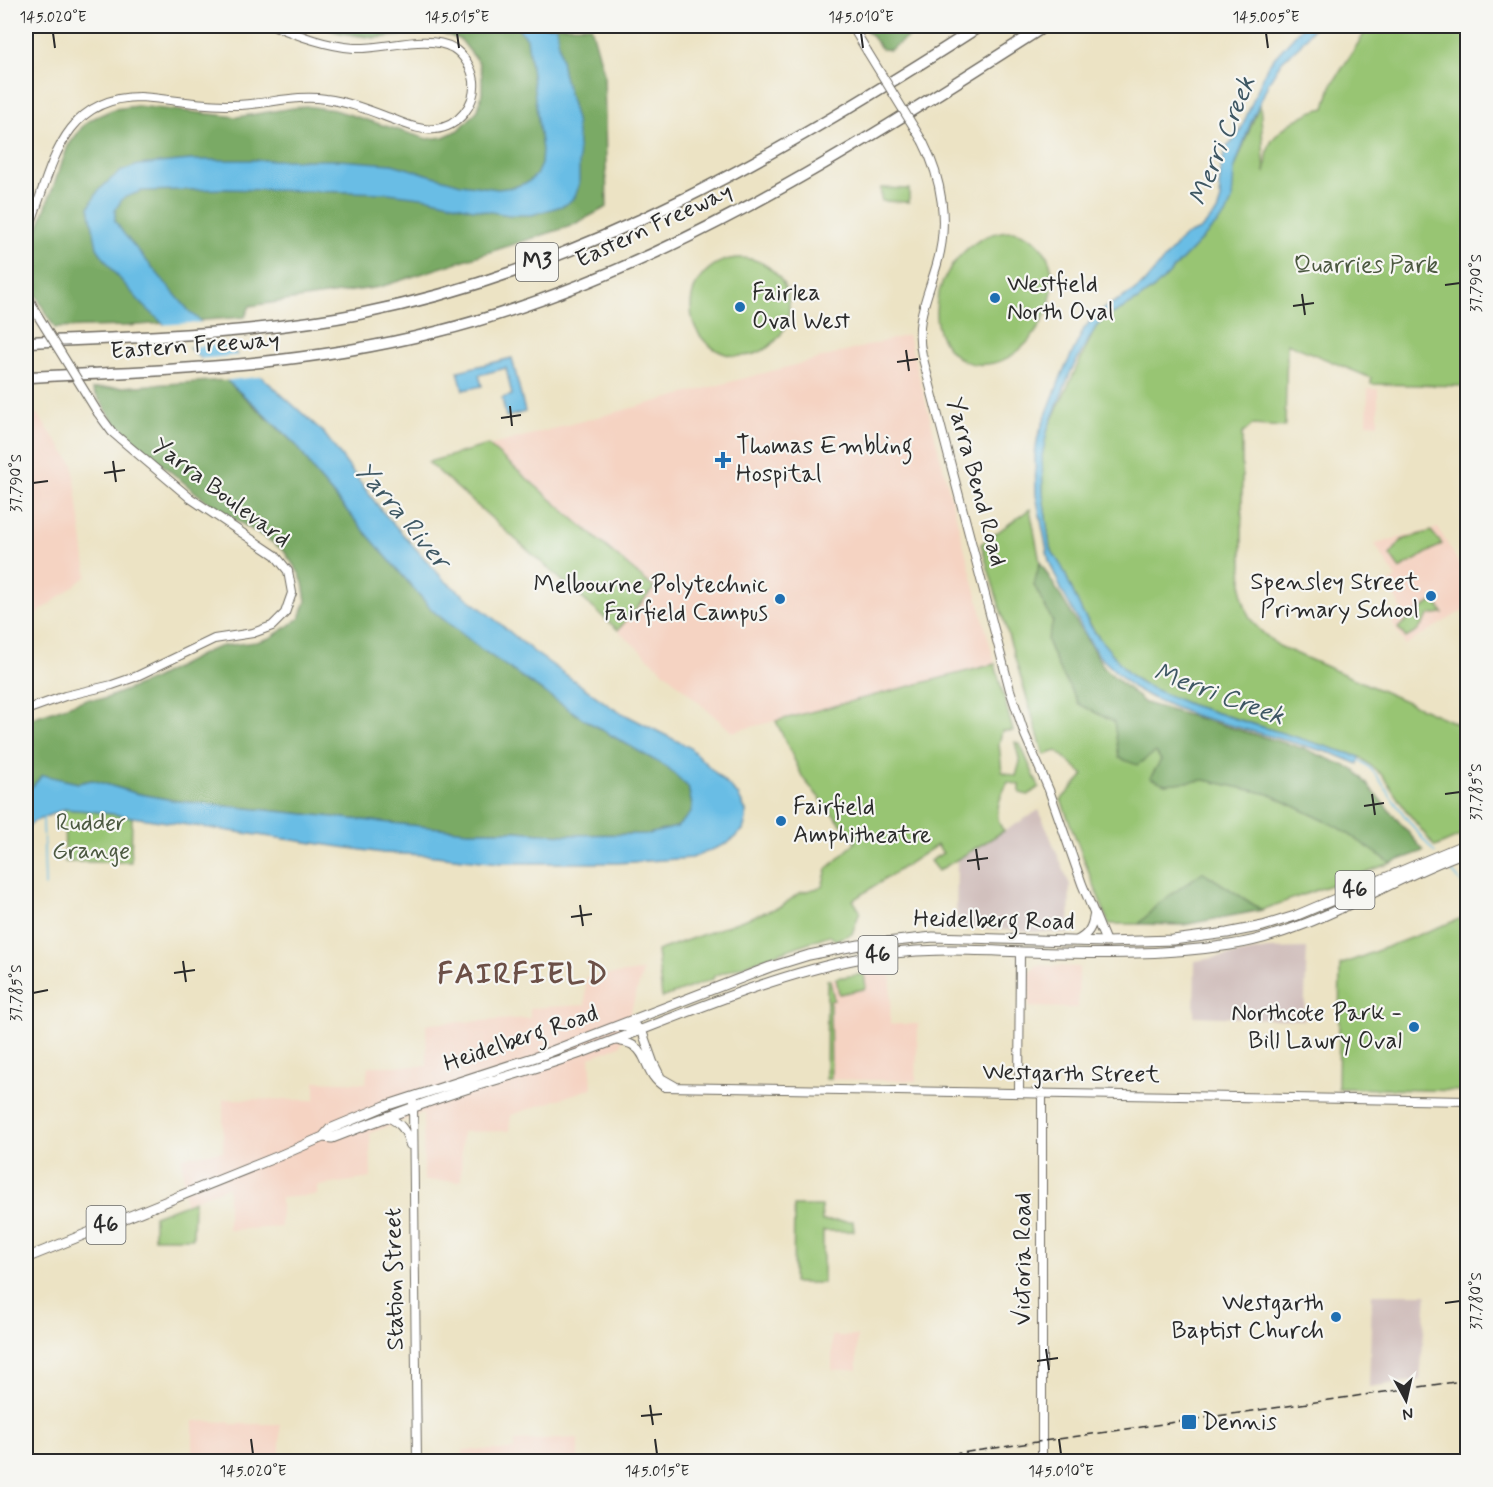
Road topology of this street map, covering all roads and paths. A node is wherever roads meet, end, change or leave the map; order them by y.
1 (275, 26) edge
2 (852, 26) edge
3 (980, 26) edge
4 (1045, 26) edge
5 (26, 236) edge
6 (26, 277) edge
7 (27, 295) edge
8 (26, 342) edge
9 (26, 377) edge
10 (26, 710) edge
11 (1464, 849) edge
12 (1417, 869) junction
13 (1094, 915) junction
14 (1020, 939) junction
15 (1075, 941) junction
16 (1106, 942) junction
17 (1020, 952) junction
18 (1107, 954) junction
19 (682, 1002) junction
20 (687, 1014) junction
21 (618, 1027) junction
22 (642, 1031) junction
23 (615, 1040) junction
24 (650, 1064) junction
25 (1019, 1092) junction
26 (1042, 1093) junction
27 (414, 1096) junction
28 (1467, 1101) edge
29 (413, 1107) junction
30 (387, 1117) junction
31 (323, 1137) junction
32 (413, 1157) junction
33 (26, 1258) edge
34 (417, 1461) edge
35 (1042, 1461) edge

1 - 5 main road
2 - 13 main road, Yarra Bend Road, bridge
3 - 8 highway, Eastern Freeway / M3
4 - 9 highway, Eastern Freeway / M3
6 - 7 main road, Yarra Boulevard
7 - 10 main road, Yarra Boulevard, bridge
11 - 12 main road, Heidelberg Road / 46
12 - 16 main road, Heidelberg Road / 46
12 - 18 main road, Heidelberg Road / 46
13 - 15 main road
13 - 16 main road, Yarra Bend Road
14 - 15 main road, Heidelberg Road / 46
14 - 17 main road
14 - 19 main road, Heidelberg Road / 46
15 - 16 main road, Heidelberg Road / 46
16 - 18 main road, Yarra Bend Road
17 - 18 main road, Heidelberg Road / 46
17 - 20 main road, Heidelberg Road / 46
17 - 25 main road
19 - 20 main road
19 - 21 main road, Heidelberg Road / 46
20 - 22 main road, Heidelberg Road / 46
21 - 22 main road
21 - 27 main road, Heidelberg Road / 46
22 - 23 main road, Heidelberg Road / 46
22 - 24 main road, Westgarth Street
23 - 24 main road, Westgarth Street
23 - 29 main road, Heidelberg Road / 46
24 - 25 main road, Westgarth Street
25 - 26 main road, Westgarth Street
26 - 28 main road, Westgarth Street
26 - 35 main road, Victoria Road
27 - 29 main road, Station Street
27 - 31 main road, Heidelberg Road / 46
29 - 30 main road, Heidelberg Road / 46
29 - 32 main road, Station Street
30 - 31 main road, Heidelberg Road / 46
30 - 32 main road
31 - 33 main road, Heidelberg Road / 46
32 - 34 main road, Station Street

